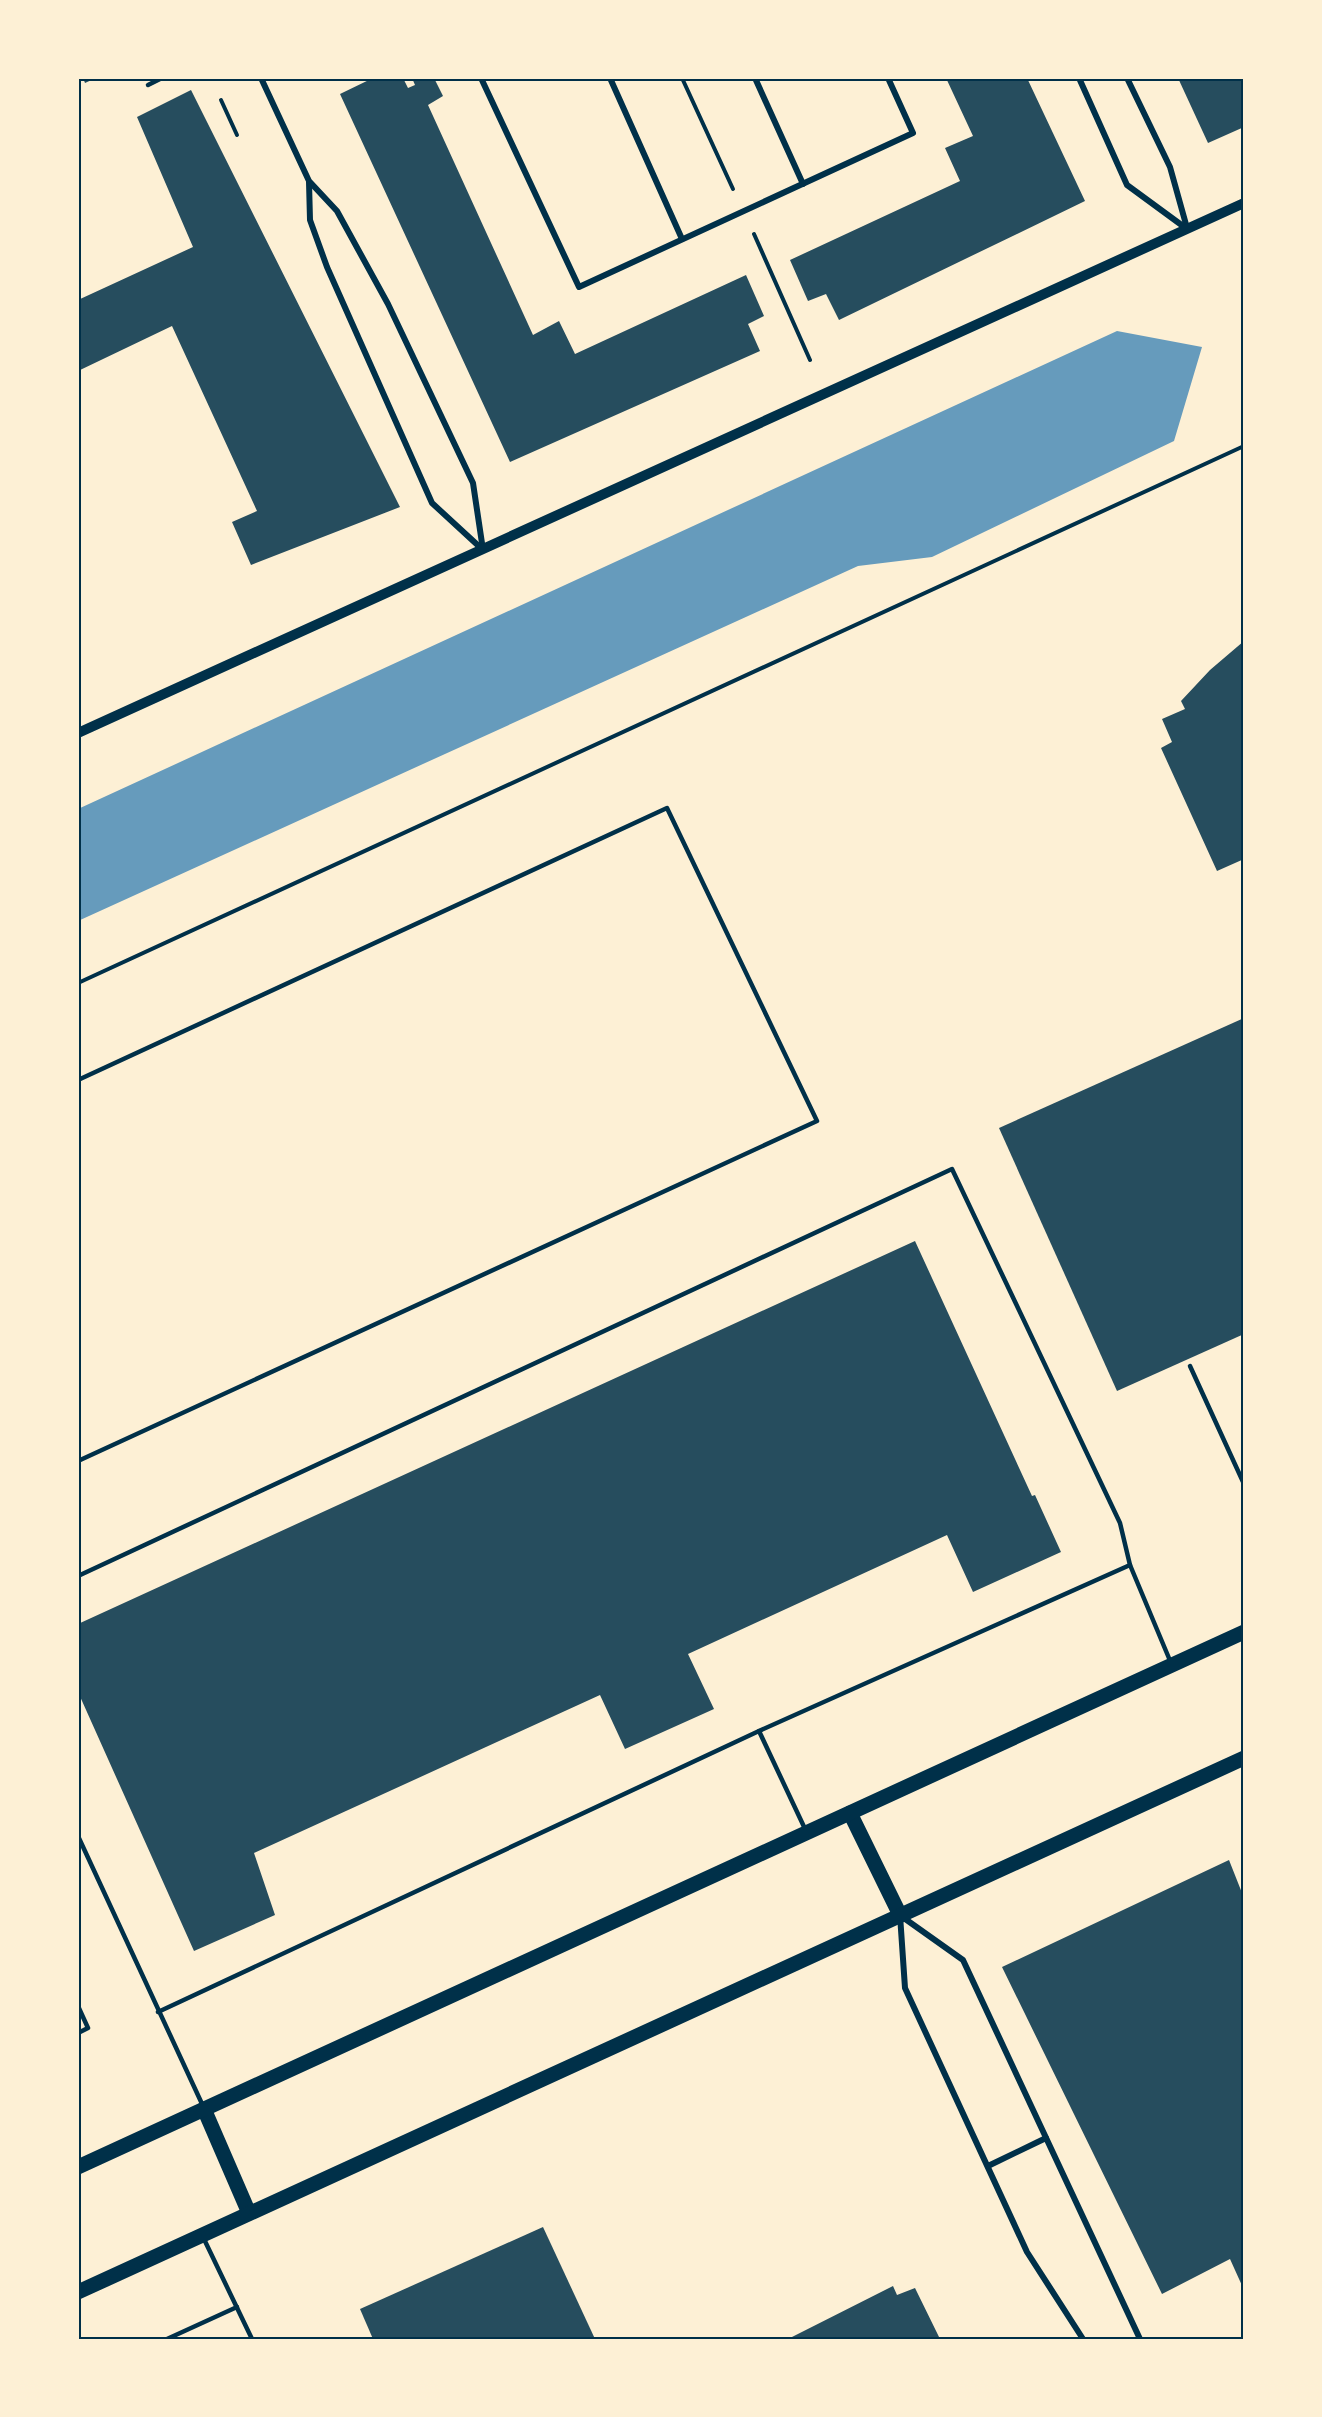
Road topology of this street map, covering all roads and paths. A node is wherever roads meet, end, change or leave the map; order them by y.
1 (162, 78) edge
2 (261, 78) edge
3 (481, 78) edge
4 (610, 78) edge
5 (682, 78) edge
6 (755, 78) edge
7 (888, 78) edge
8 (1079, 78) edge
9 (1127, 78) edge
10 (148, 84) dead end
11 (221, 100) dead end
12 (237, 135) dead end
13 (309, 181) junction
14 (803, 184) junction
15 (734, 192) dead end
16 (1244, 203) edge
17 (1187, 229) junction
18 (754, 234) dead end
19 (682, 239) junction
20 (810, 360) dead end
21 (1244, 446) edge
22 (483, 550) junction
23 (78, 733) edge
24 (78, 983) edge
25 (78, 1080) edge
26 (1190, 1366) dead end
27 (78, 1461) edge
28 (1244, 1484) edge
29 (1130, 1565) junction
30 (78, 1576) edge
31 (1244, 1632) edge
32 (1172, 1666) junction
33 (759, 1731) junction
34 (1244, 1758) edge
35 (850, 1813) junction
36 (807, 1833) junction
37 (78, 1836) edge
38 (900, 1915) junction
39 (78, 2006) edge
40 (158, 2012) junction
41 (78, 2033) edge
42 (204, 2109) junction
43 (1046, 2138) junction
44 (988, 2166) junction
45 (78, 2167) edge
46 (249, 2213) junction
47 (202, 2235) junction
48 (78, 2292) edge
49 (237, 2307) junction
50 (167, 2339) edge
51 (252, 2339) edge
52 (1083, 2339) edge
53 (1140, 2339) edge

1 - 10 lane
2 - 13 street
3 - 19 street
4 - 19 street
5 - 15 path
6 - 14 street
7 - 14 street
8 - 17 street
9 - 17 street
11 - 12 path
13 - 22 street
13 - 22 street
14 - 19 street
16 - 17 street
17 - 22 street
18 - 20 path
21 - 24 path
22 - 23 street
25 - 27 lane
26 - 28 lane
29 - 30 lane
29 - 32 lane
29 - 33 lane
31 - 32 main road
32 - 35 main road
33 - 36 lane
33 - 40 lane
34 - 38 main road
35 - 36 main road
35 - 38 main road
36 - 42 main road
37 - 40 lane
38 - 43 street
38 - 44 street
38 - 46 main road
39 - 41 lane
40 - 42 lane
42 - 45 main road
42 - 46 main road
43 - 44 street
43 - 53 street
44 - 52 street
46 - 47 main road
47 - 48 main road
47 - 49 lane
49 - 50 lane
49 - 51 lane

